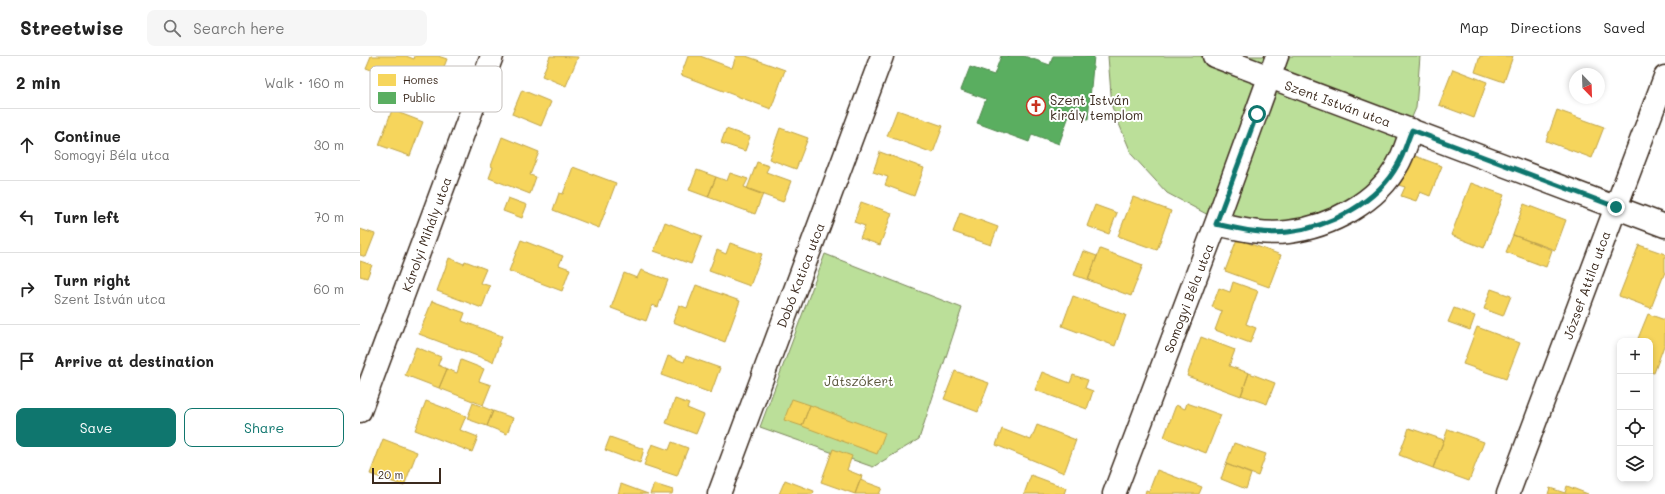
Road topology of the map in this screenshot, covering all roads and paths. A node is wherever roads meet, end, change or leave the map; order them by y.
1 (492, 56) edge
2 (882, 56) edge
3 (1214, 56) edge
4 (1277, 56) edge
5 (488, 66) edge
6 (1269, 77) junction
7 (1665, 77) edge
8 (471, 112) edge
9 (1412, 130) junction
10 (1616, 207) junction
11 (1216, 224) junction
12 (1665, 226) edge
13 (360, 411) edge
14 (718, 494) edge
15 (1114, 494) edge
16 (1508, 494) edge

1 - 5 street, Károlyi Mihály utca
2 - 14 street, Dobó Katica utca
3 - 6 street, Szent István utca
4 - 6 street, Somogyi Béla utca
6 - 9 street, Szent István utca
6 - 11 street, Somogyi Béla utca
7 - 10 street, József Attila utca
8 - 13 street, Károlyi Mihály utca
9 - 10 street, Szent István utca
9 - 11 street
10 - 12 street, Szent István utca
10 - 16 street, József Attila utca
11 - 15 street, Somogyi Béla utca

